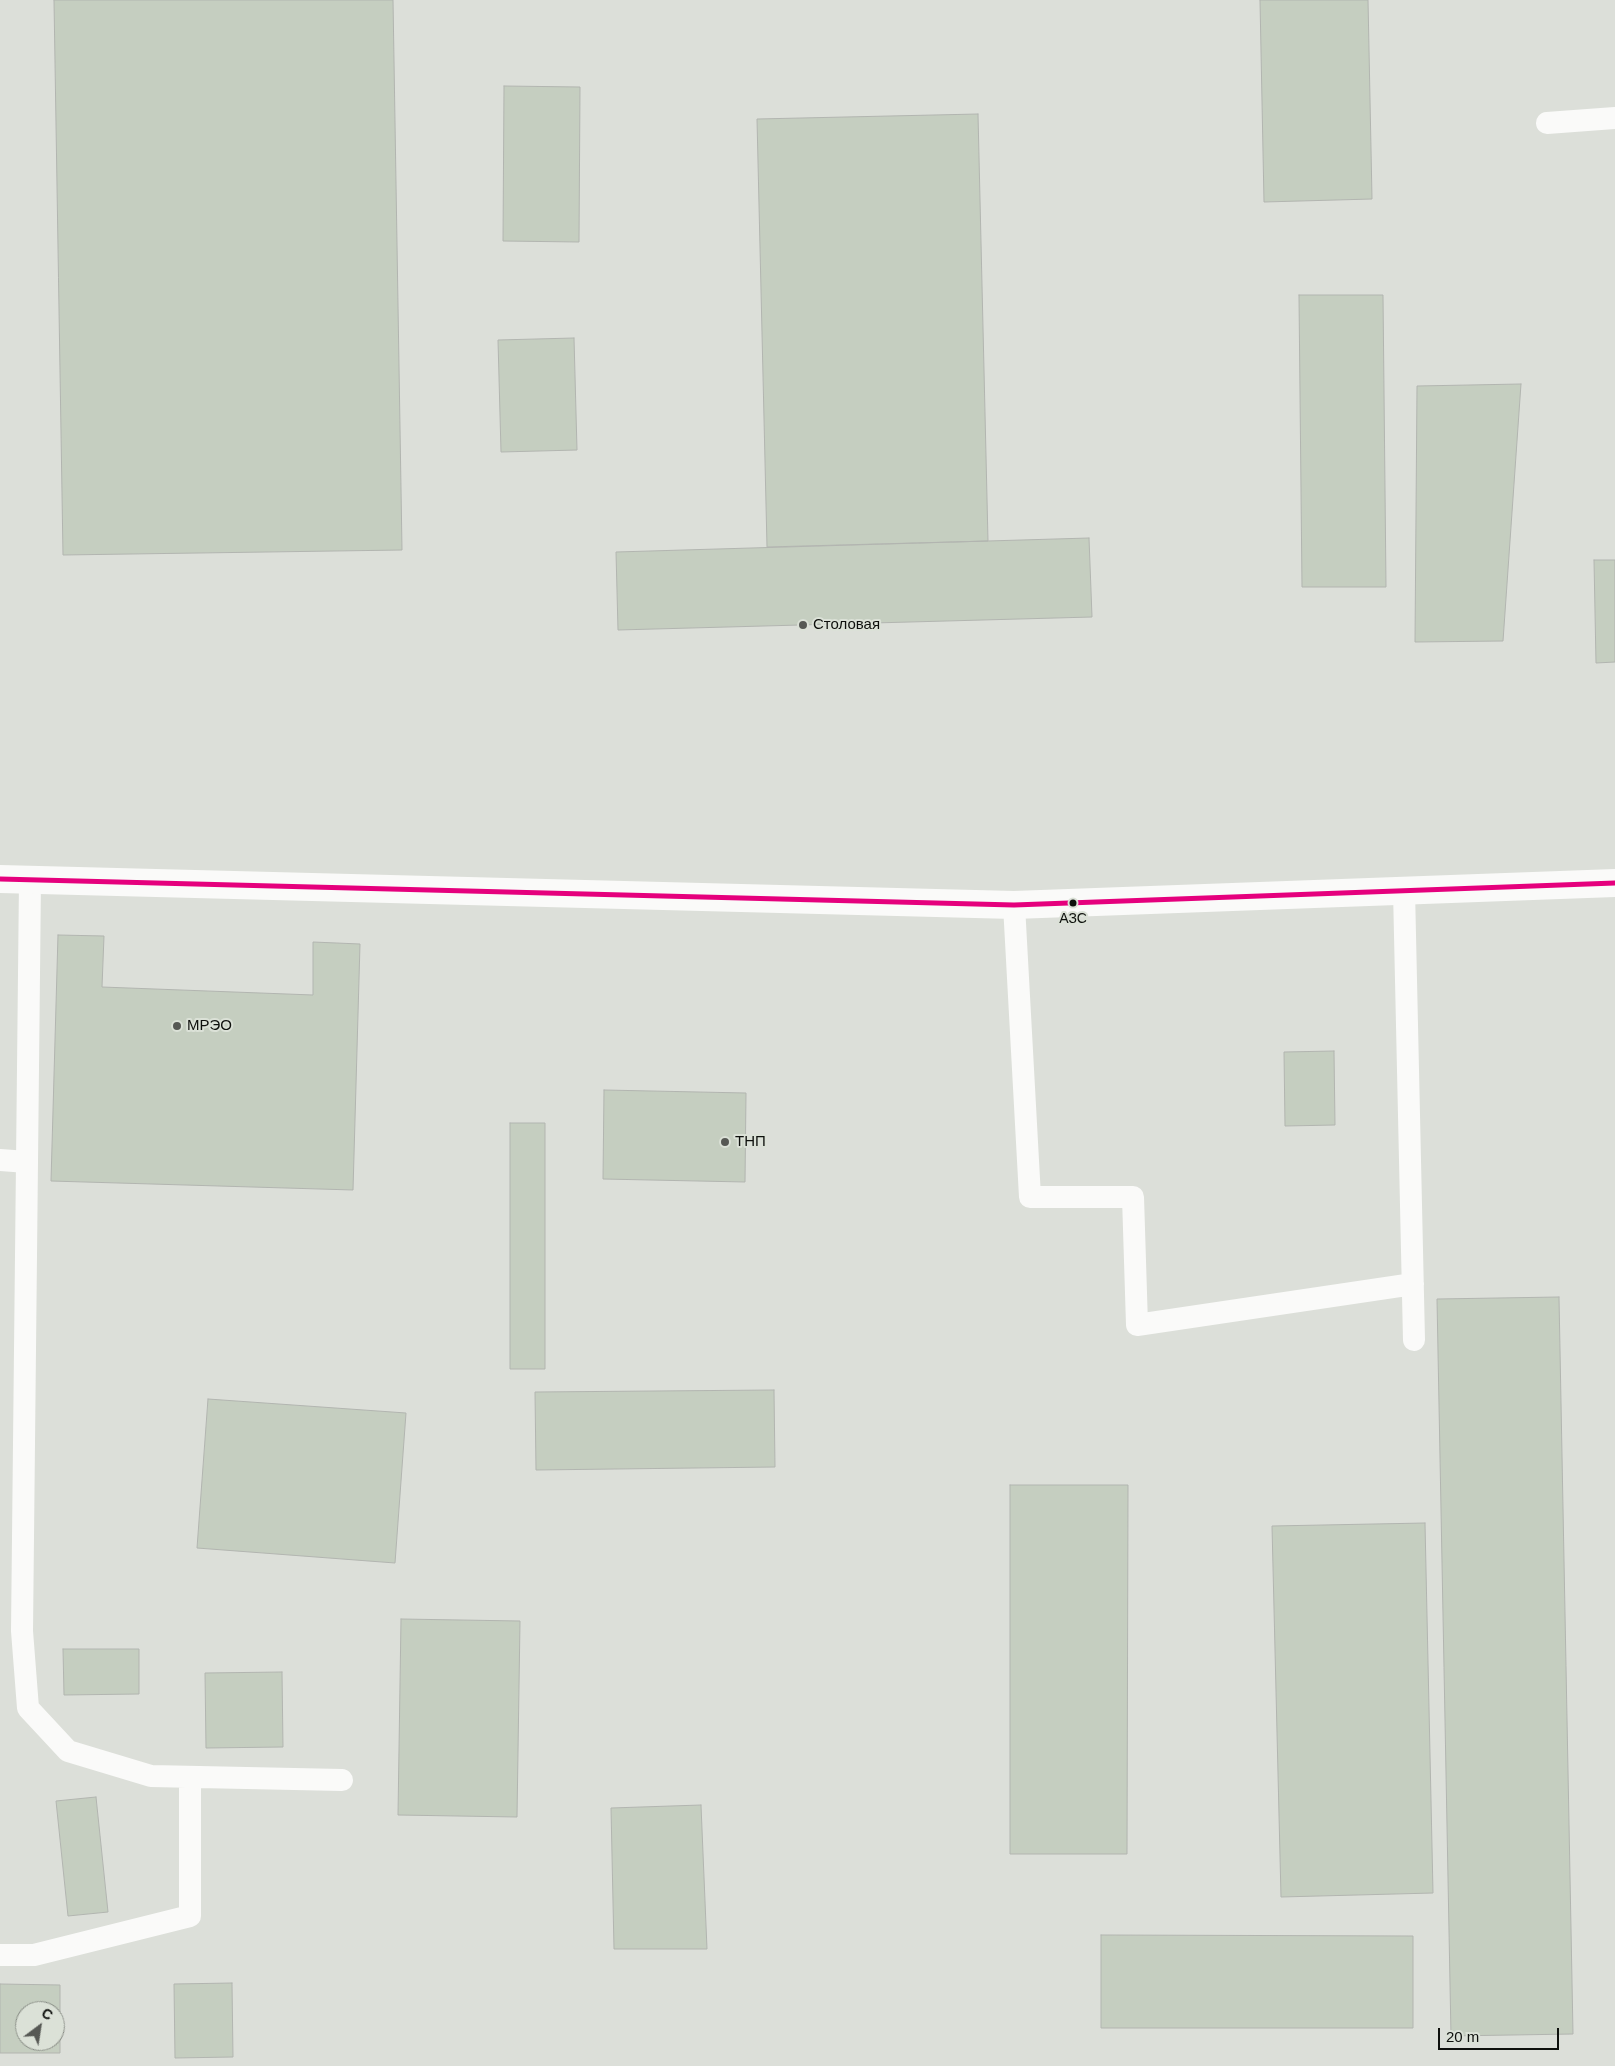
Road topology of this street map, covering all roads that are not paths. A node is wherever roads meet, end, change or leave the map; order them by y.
1 (1615, 118) edge
2 (1547, 123) dead end
3 (0, 879) edge
4 (30, 880) junction
5 (1615, 883) edge
6 (1404, 890) junction
7 (1014, 905) junction
8 (0, 1160) edge
9 (27, 1162) junction
10 (1413, 1284) junction
11 (1414, 1340) dead end
12 (190, 1776) junction
13 (342, 1780) dead end
14 (0, 1955) edge

1 - 2 lane
3 - 4 street
4 - 7 street
4 - 9 lane
5 - 6 street
6 - 7 street
6 - 10 lane
7 - 10 lane
8 - 9 lane
9 - 12 lane
10 - 11 lane
12 - 13 lane
12 - 14 lane

